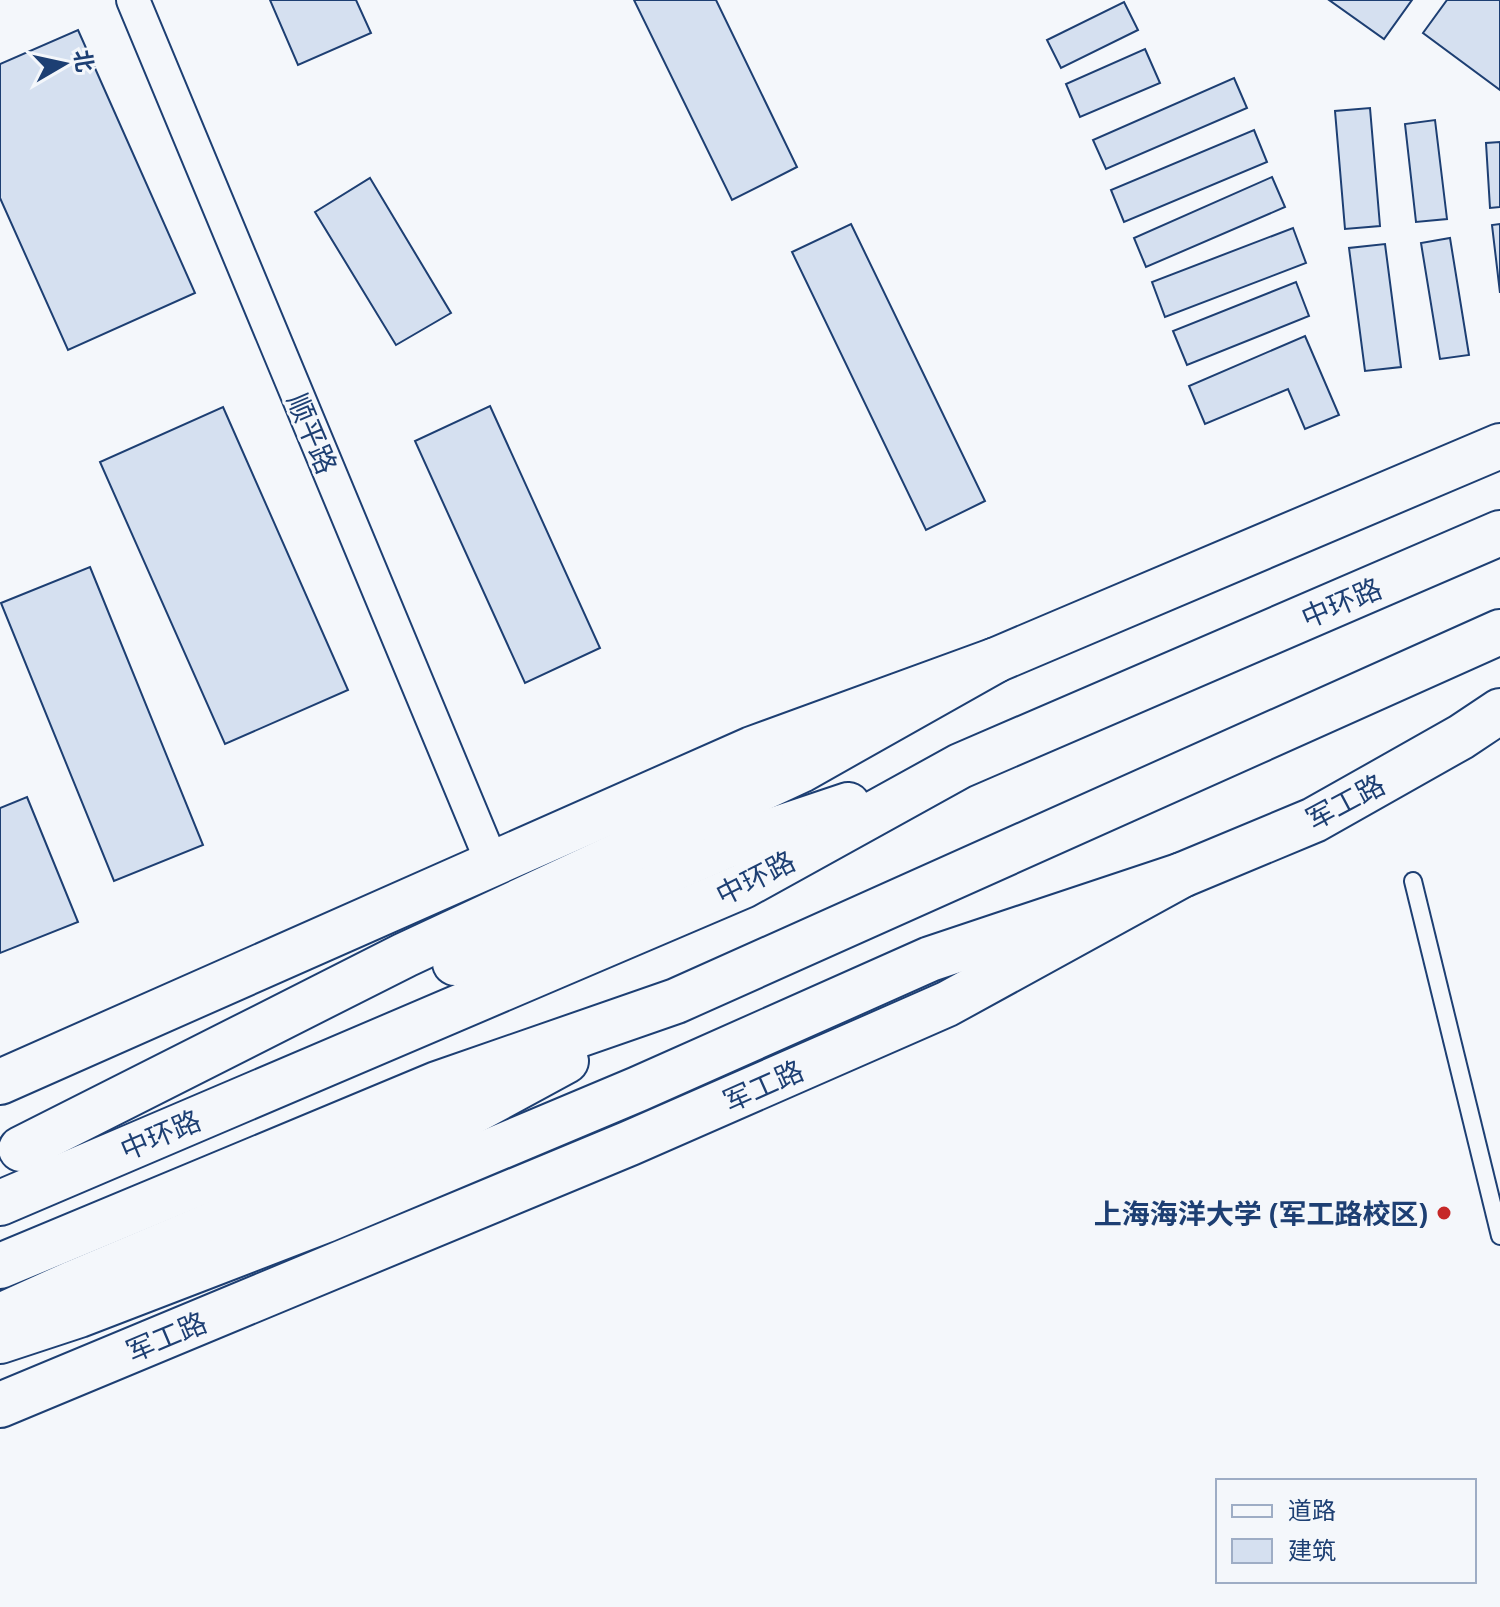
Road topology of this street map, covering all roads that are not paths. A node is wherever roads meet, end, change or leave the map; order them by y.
1 (133, 0) edge
2 (1500, 446) edge
3 (1500, 533) edge
4 (1500, 632) edge
5 (996, 660) junction
6 (1500, 711) edge
7 (960, 766) junction
8 (493, 865) junction
9 (1182, 875) junction
10 (1413, 881) dead end
11 (676, 1001) junction
12 (0, 1082) edge
13 (11, 1154) edge
14 (0, 1203) edge
15 (1500, 1236) edge
16 (0, 1266) edge
17 (0, 1317) edge
18 (0, 1341) edge
19 (0, 1405) edge

1 - 8 street, 顺平路
2 - 5 main road
3 - 7 main road, 中环路
4 - 11 main road
5 - 8 main road
5 - 13 main road
6 - 9 main road, 军工路
7 - 13 main road
7 - 14 main road, 中环路
8 - 12 main road
9 - 18 main road
9 - 19 main road, 军工路
10 - 15 lane
11 - 16 main road
11 - 17 main road

